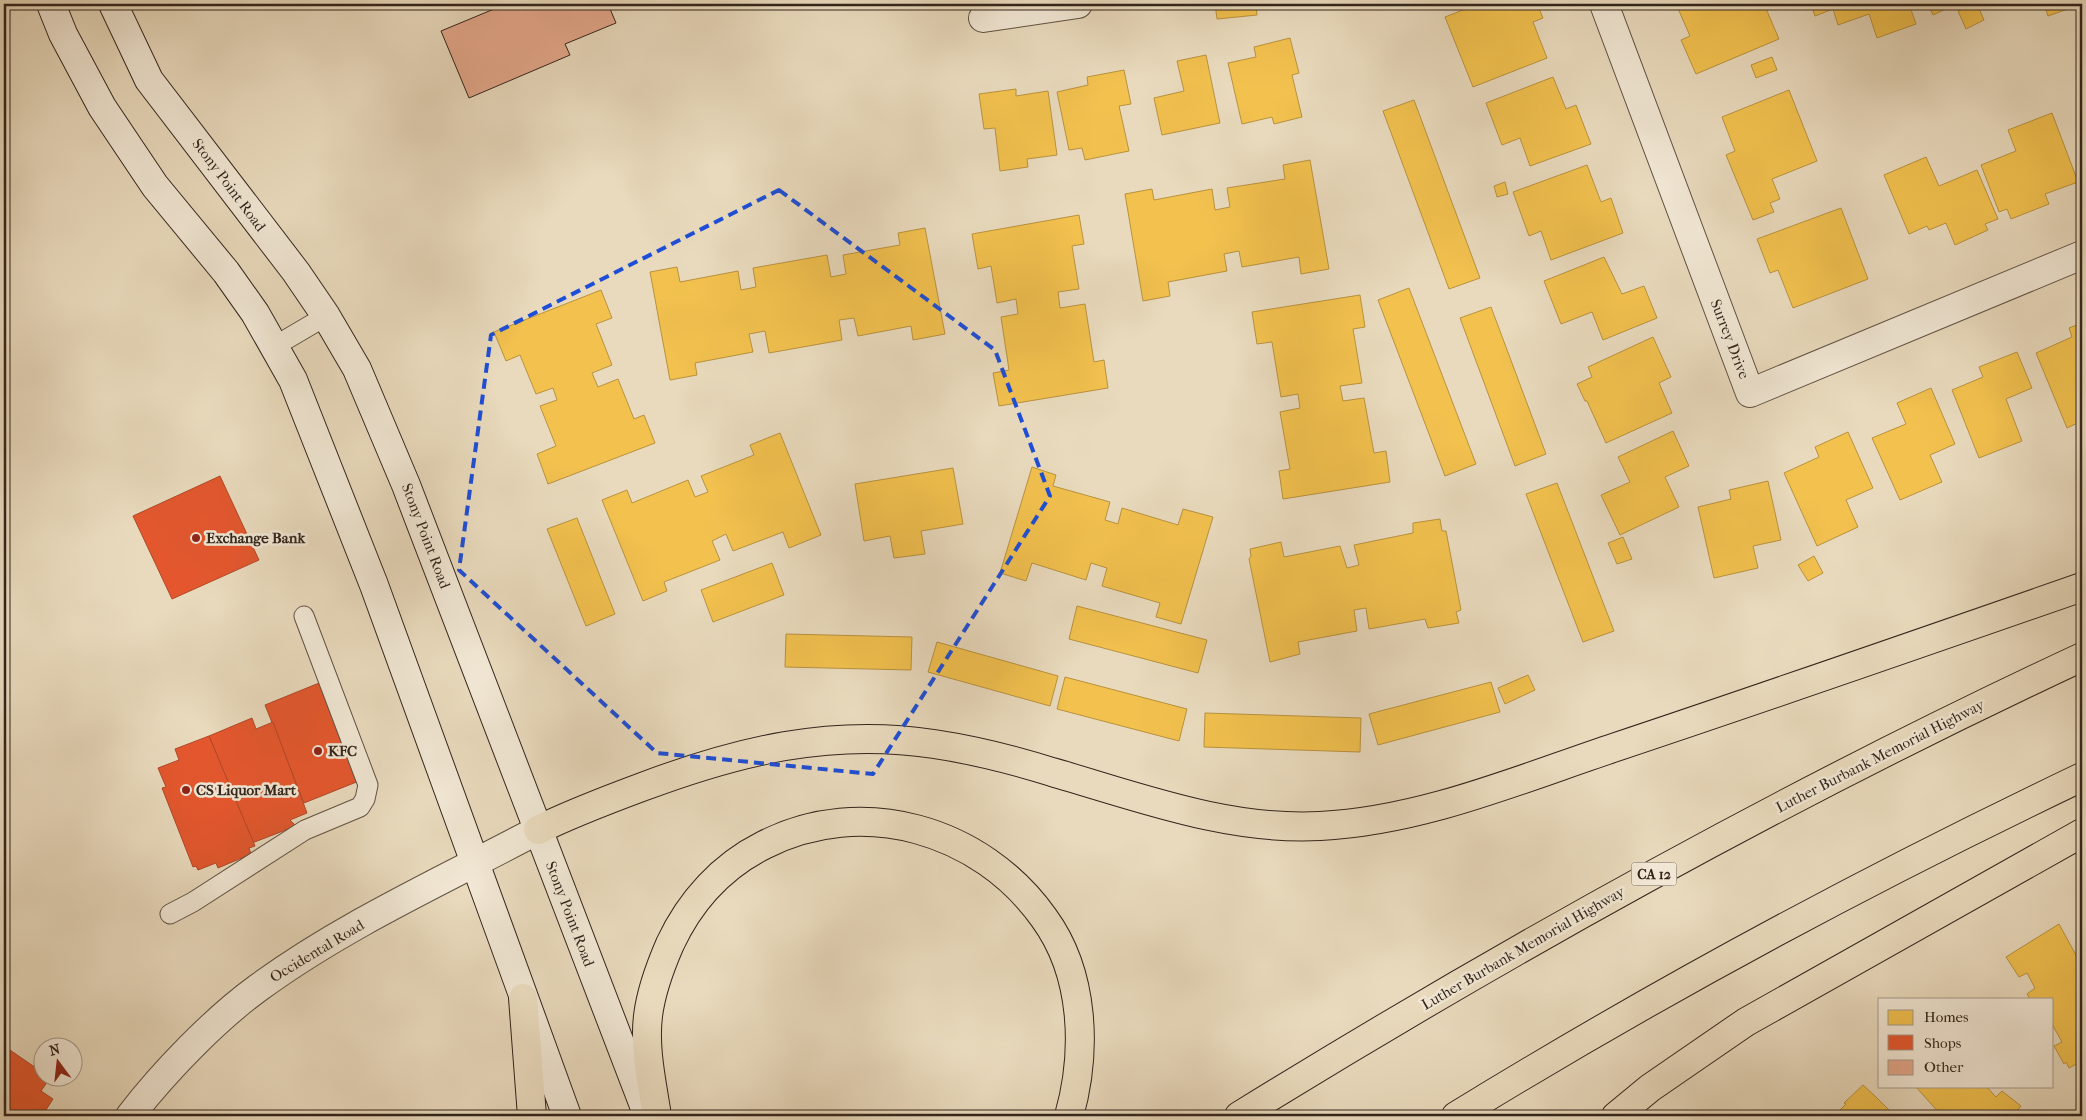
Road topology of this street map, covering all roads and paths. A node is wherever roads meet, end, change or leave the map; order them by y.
1 (52, 4) edge
2 (114, 4) edge
3 (1078, 4) edge
4 (1604, 4) edge
5 (983, 18) dead end
6 (2082, 254) edge
7 (326, 316) junction
8 (275, 346) junction
9 (2082, 588) edge
10 (304, 616) dead end
11 (2082, 657) edge
12 (2082, 777) edge
13 (538, 830) junction
14 (2082, 833) edge
15 (474, 863) junction
16 (170, 914) dead end
17 (523, 998) junction
18 (130, 1116) edge
19 (532, 1116) edge
20 (566, 1116) edge
21 (648, 1116) edge
22 (657, 1116) edge
23 (1069, 1116) edge
24 (1239, 1116) edge
25 (1456, 1116) edge
26 (1616, 1116) edge

1 - 8 main road
2 - 7 main road, Stony Point Road
3 - 5 main road
4 - 6 main road, Surrey Drive
7 - 8 lane
7 - 13 main road, Stony Point Road
8 - 15 main road
9 - 13 highway
10 - 16 lane
11 - 24 highway, Luther Burbank Memorial Highway / CA 12
12 - 25 highway
13 - 15 main road, Occidental Road
13 - 21 main road, Stony Point Road
14 - 26 highway
15 - 17 main road
15 - 18 main road, Occidental Road
17 - 19 highway
17 - 20 main road
22 - 23 highway

